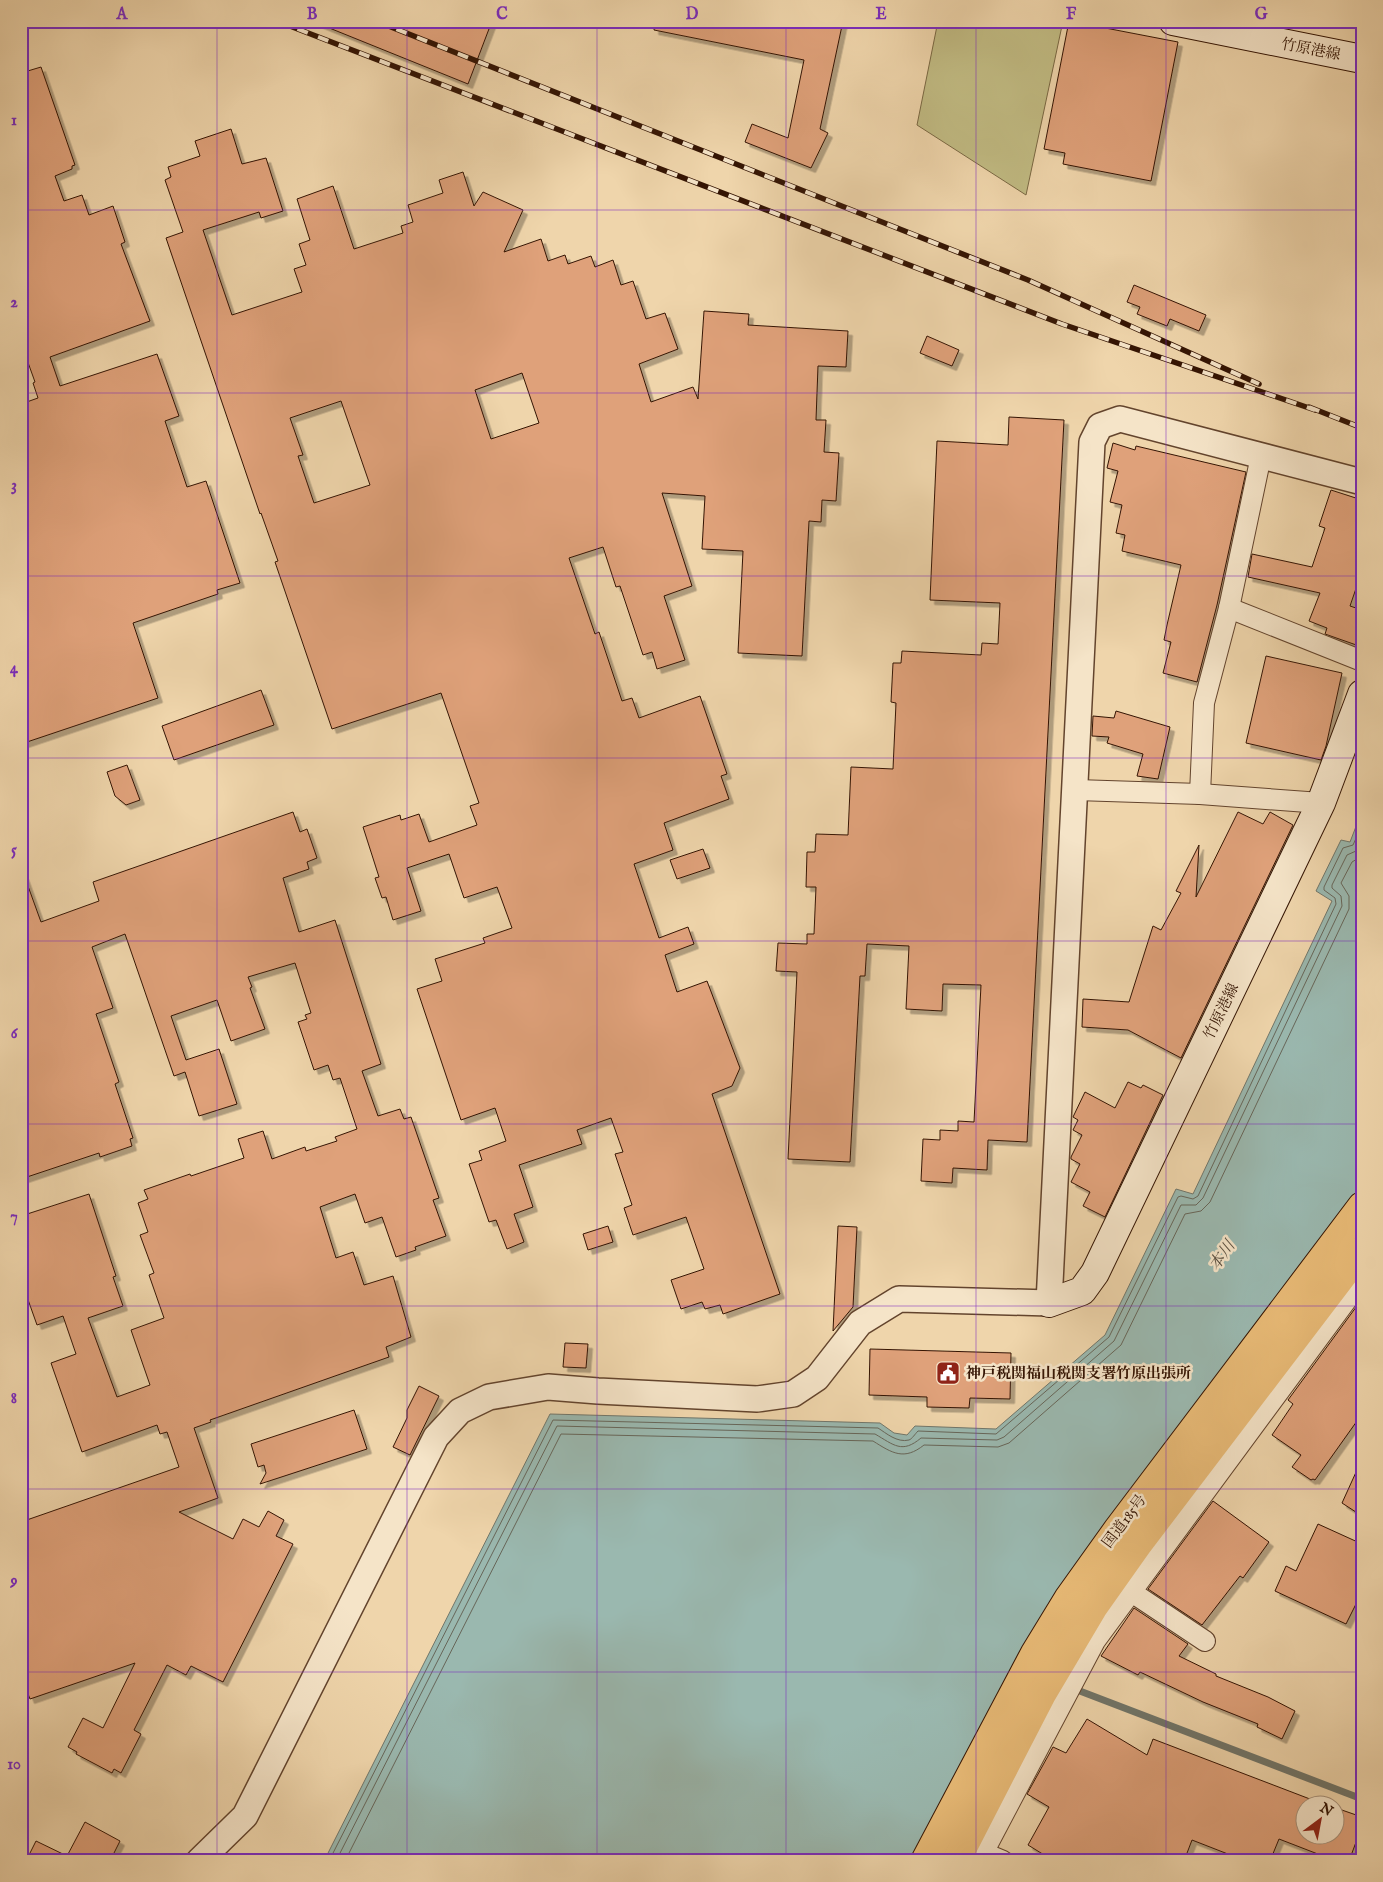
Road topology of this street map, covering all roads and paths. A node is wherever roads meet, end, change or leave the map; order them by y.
1 (1173, 21) edge
2 (1362, 59) edge
3 (1261, 456) junction
4 (1362, 482) edge
5 (1228, 608) junction
6 (1362, 661) edge
7 (1362, 694) edge
8 (1076, 790) junction
9 (1200, 794) junction
10 (1321, 803) junction
11 (1362, 1206) edge
12 (1362, 1250) edge
13 (1362, 1279) edge
14 (1049, 1303) junction
15 (1122, 1586) junction
16 (1205, 1641) dead end
17 (939, 1834) junction
18 (970, 1852) edge
19 (199, 1861) edge
20 (925, 1861) edge
21 (1002, 1861) edge

1 - 2 main road, 竹原港線
3 - 4 street
3 - 5 street
3 - 8 street
5 - 6 street
5 - 9 street
7 - 10 main road, 竹原港線
8 - 9 street
8 - 14 street
9 - 10 street
10 - 14 main road, 竹原港線
11 - 17 highway, 国道185号
12 - 15 highway, 国道185号
13 - 15 street
14 - 19 street
15 - 16 street
15 - 18 street
15 - 18 highway, 国道185号
17 - 18 street
17 - 20 highway, 国道185号
18 - 21 street

